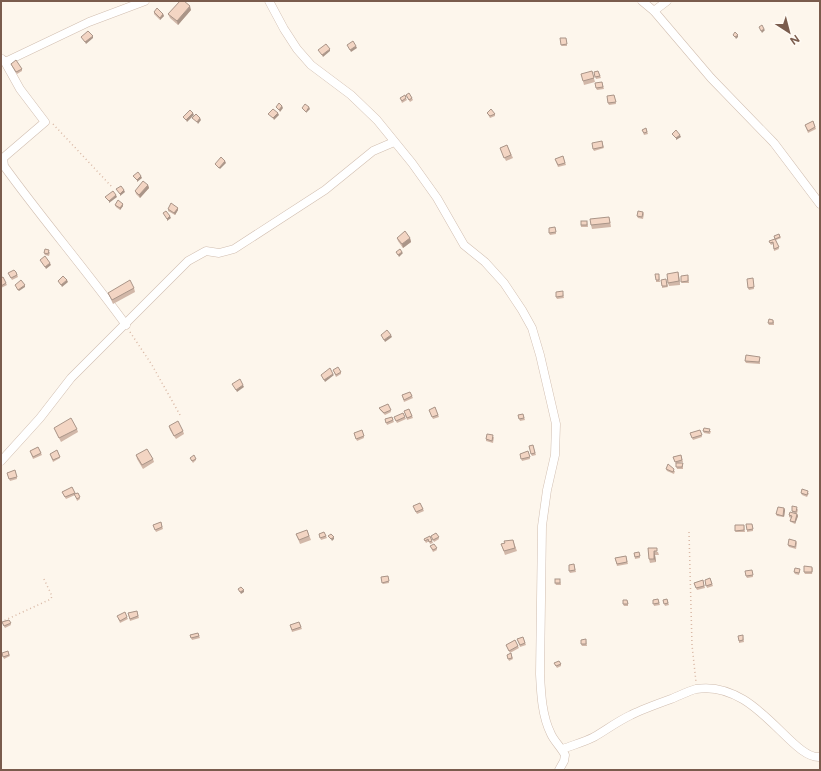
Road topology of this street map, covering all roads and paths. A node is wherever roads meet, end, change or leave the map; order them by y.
1 (145, 1) edge
2 (269, 1) edge
3 (642, 1) edge
4 (667, 1) edge
5 (654, 11) junction
6 (3, 60) edge
7 (45, 122) junction
8 (394, 142) junction
9 (112, 187) dead end
10 (820, 204) edge
11 (126, 325) junction
12 (180, 415) dead end
13 (1, 461) edge
14 (689, 532) dead end
15 (43, 577) dead end
16 (1, 622) edge
17 (696, 690) junction
18 (563, 749) junction
19 (820, 757) edge
20 (559, 770) edge

1 - 6 street
2 - 8 street
3 - 5 street
4 - 5 street
5 - 10 street
6 - 7 street
7 - 9 path
7 - 11 street
8 - 11 street
8 - 18 street
11 - 12 path
11 - 13 street
14 - 17 path
15 - 16 path
17 - 18 street
17 - 19 street
18 - 20 street

